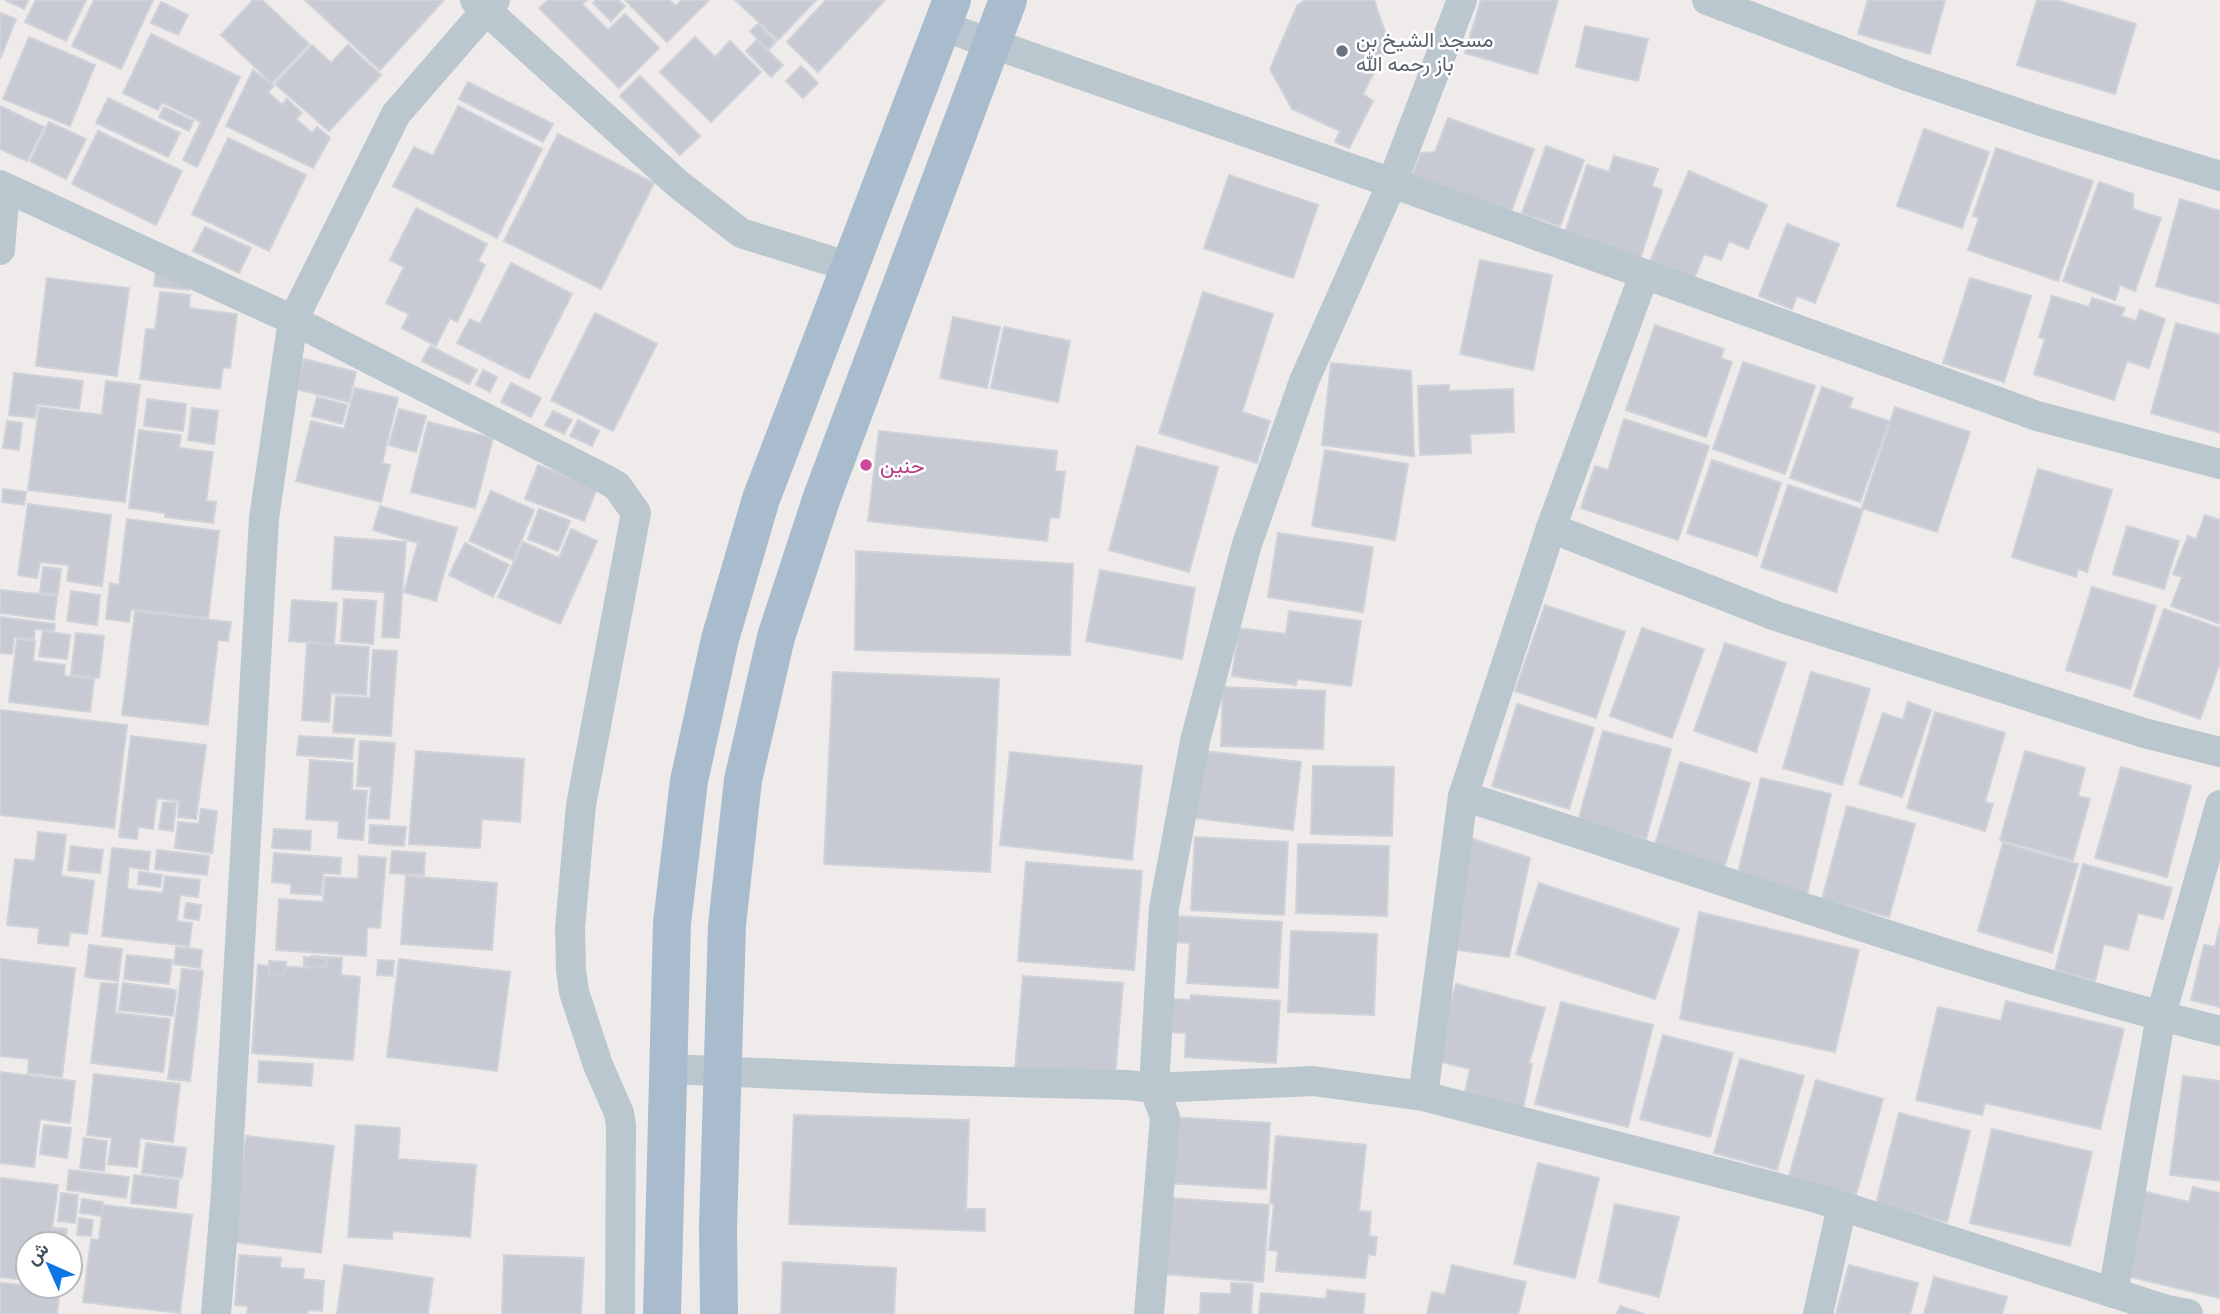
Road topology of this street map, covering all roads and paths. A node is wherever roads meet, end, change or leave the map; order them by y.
1 (1008, 0) edge
2 (1462, 0) edge
3 (1707, 0) edge
4 (485, 4) edge
5 (947, 13) edge
6 (992, 44) junction
7 (2220, 176) edge
8 (1392, 183) junction
9 (3, 187) edge
10 (0, 250) edge
11 (850, 267) junction
12 (1644, 275) junction
13 (293, 320) junction
14 (2220, 464) edge
15 (1551, 528) junction
16 (2220, 752) edge
17 (1463, 796) junction
18 (2220, 805) edge
19 (2161, 1015) junction
20 (2220, 1031) edge
21 (670, 1069) junction
22 (723, 1073) junction
23 (1154, 1088) junction
24 (1423, 1096) junction
25 (1842, 1206) junction
26 (2113, 1293) junction
27 (216, 1314) edge
28 (620, 1314) edge
29 (662, 1314) edge
30 (719, 1314) edge
31 (1149, 1314) edge
32 (1818, 1314) edge
33 (2188, 1314) edge

1 - 6 main road
2 - 8 street
3 - 7 street
4 - 11 street
4 - 13 street
5 - 6 street
5 - 11 main road
6 - 8 street
6 - 22 main road
8 - 12 street
8 - 23 street
9 - 10 street
9 - 13 street
11 - 21 main road
12 - 14 street
12 - 15 street
13 - 27 street
13 - 28 street
15 - 16 street
15 - 17 street
17 - 19 street
17 - 24 street
18 - 19 street
19 - 20 street
19 - 26 street
21 - 22 street
21 - 29 main road
22 - 23 street
22 - 30 main road
23 - 24 street
23 - 31 street
24 - 25 street
25 - 26 street
25 - 32 street
26 - 33 street

